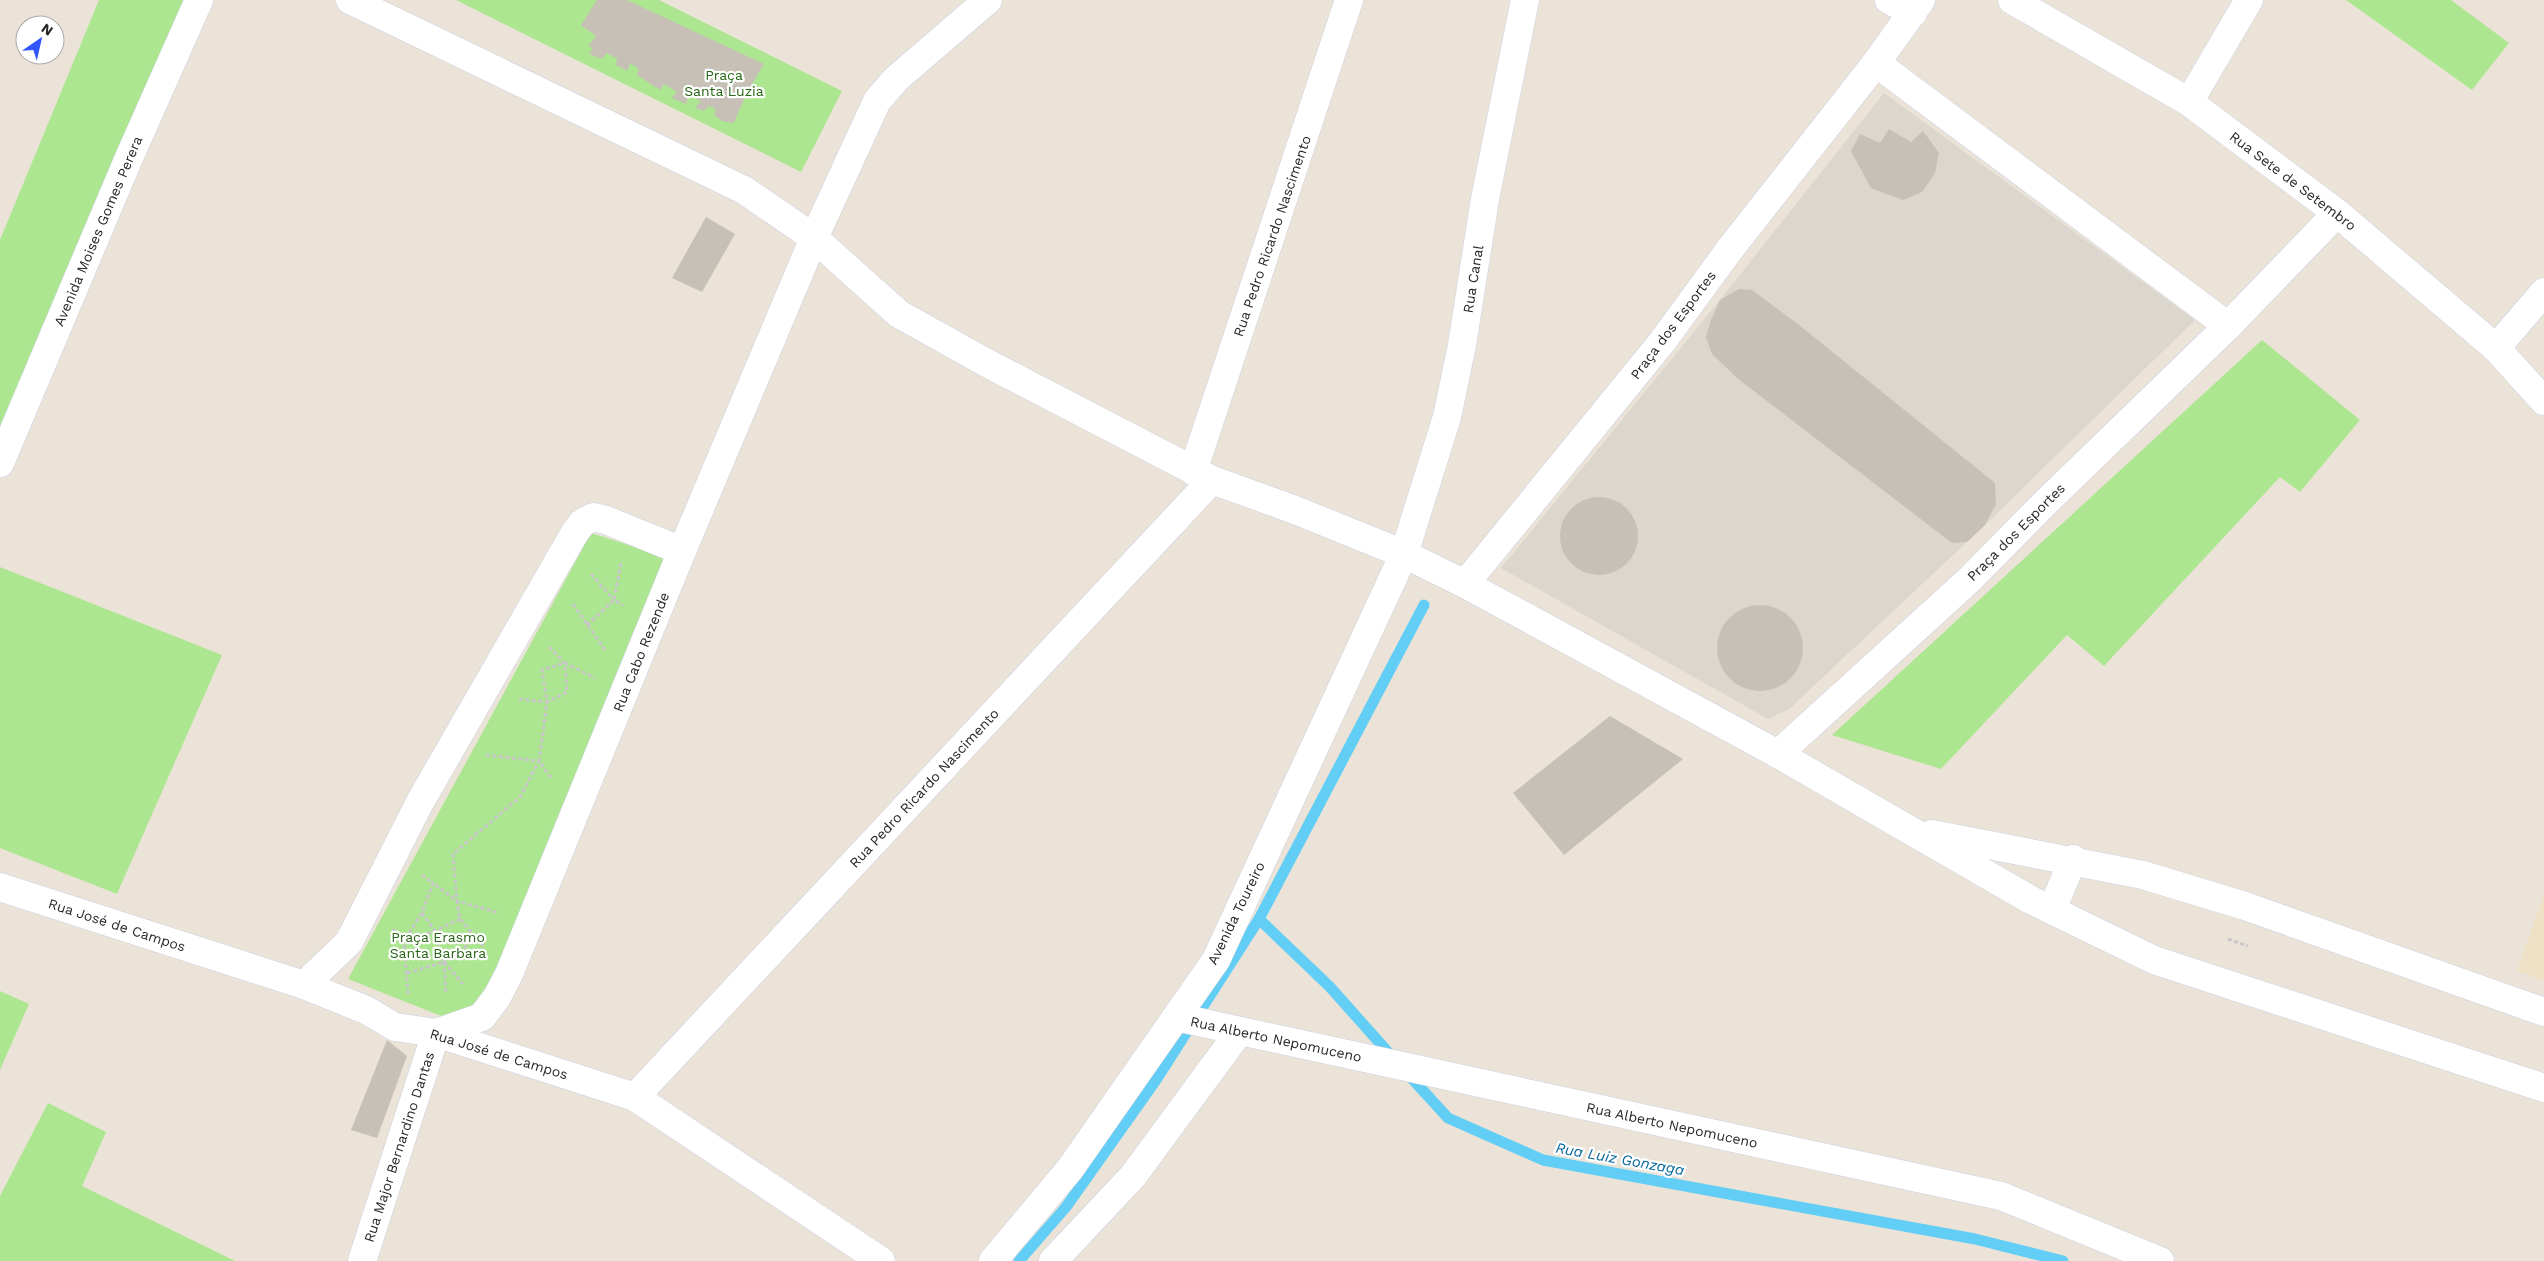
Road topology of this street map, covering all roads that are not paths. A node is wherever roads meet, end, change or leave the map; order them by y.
1 (199, 0) edge
2 (350, 0) edge
3 (988, 0) edge
4 (1349, 0) edge
5 (1525, 0) edge
6 (1889, 0) edge
7 (2012, 0) edge
8 (2249, 0) edge
9 (1917, 7) edge
10 (1876, 63) junction
11 (2188, 102) junction
12 (2338, 213) junction
13 (814, 238) junction
14 (2544, 292) edge
15 (2228, 326) junction
16 (2496, 348) junction
17 (2544, 401) edge
18 (0, 463) edge
19 (1202, 475) junction
20 (682, 551) junction
21 (1404, 554) junction
22 (1466, 584) junction
23 (1778, 754) junction
24 (1914, 830) junction
25 (2073, 860) junction
26 (0, 887) edge
27 (2052, 910) junction
28 (304, 985) junction
29 (2544, 1012) edge
30 (1176, 1017) junction
31 (1239, 1032) junction
32 (436, 1033) junction
33 (2544, 1088) edge
34 (635, 1097) junction
35 (362, 1261) edge
36 (881, 1261) edge
37 (993, 1261) edge
38 (1053, 1261) edge
39 (2160, 1261) edge

1 - 18 street, Avenida Moises Gomes Perera
2 - 13 street
3 - 13 street, Rua Cabo Rezende
4 - 19 street, Rua Pedro Ricardo Nascimento
5 - 21 street, Rua Canal
6 - 9 street
7 - 11 street, Rua Sete de Setembro
8 - 11 street
9 - 10 street, Praça dos Esportes
10 - 15 street
10 - 22 street, Praça dos Esportes
11 - 12 street, Rua Sete de Setembro
12 - 15 street, Praça dos Esportes
12 - 16 street, Rua Sete de Setembro
13 - 19 street
13 - 20 street, Rua Cabo Rezende
14 - 16 street
15 - 23 street, Praça dos Esportes
16 - 17 street, Rua Sete de Setembro
19 - 21 street
19 - 34 street, Rua Pedro Ricardo Nascimento
20 - 28 street
20 - 32 street, Rua Cabo Rezende
21 - 22 street
21 - 30 street, Avenida Toureiro
22 - 23 street
23 - 24 street
24 - 25 street
24 - 27 street
25 - 27 street
25 - 29 street
26 - 28 street, Rua José de Campos
27 - 33 street
28 - 32 street, Rua José de Campos
30 - 31 street, Rua Alberto Nepomuceno
30 - 37 street, Avenida Toureiro
31 - 38 street
31 - 39 street, Rua Alberto Nepomuceno
32 - 34 street, Rua José de Campos
32 - 35 street, Rua Major Bernardino Dantas
34 - 36 street, Rua José de Campos

